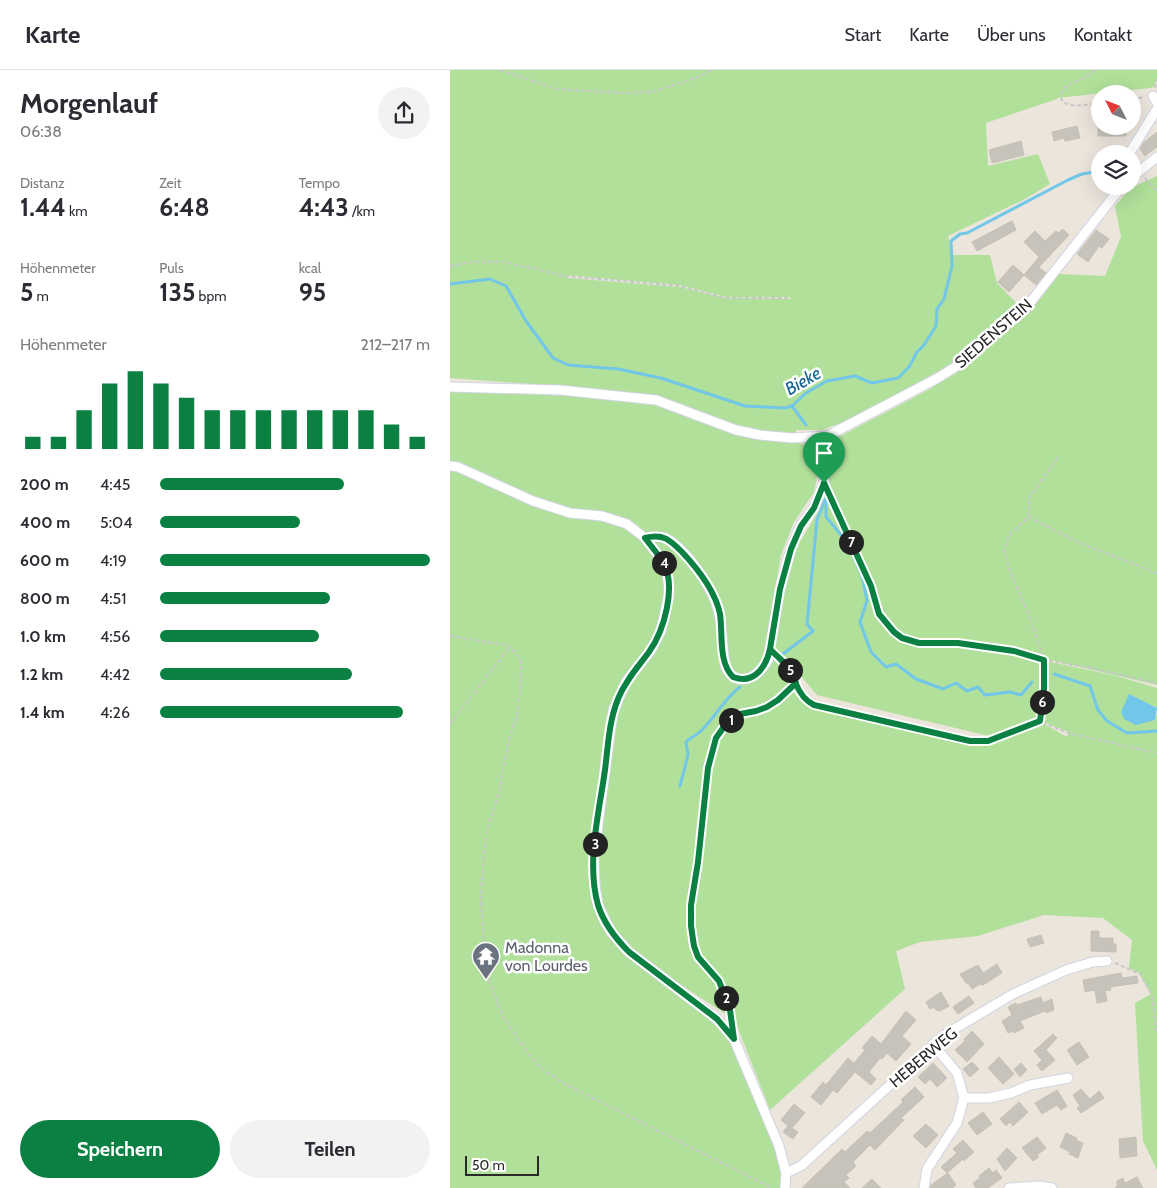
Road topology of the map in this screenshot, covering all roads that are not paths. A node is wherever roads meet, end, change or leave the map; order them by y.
1 (1157, 109) edge
2 (1135, 145) edge
3 (1157, 157) edge
4 (1141, 169) edge
5 (1115, 195) edge
6 (450, 387) edge
7 (827, 436) junction
8 (450, 466) edge
9 (645, 538) junction
10 (1107, 961) road end
11 (933, 1044) junction
12 (1068, 1078) dead end
13 (964, 1098) junction
14 (786, 1173) junction
15 (785, 1188) edge
16 (924, 1188) edge
17 (1008, 1188) edge
18 (1052, 1188) edge

1 - 2 street
3 - 4 street
5 - 7 street, SIEDENSTEIN
6 - 7 street
7 - 9 street
8 - 9 street
9 - 14 street
10 - 11 street, HEBERWEG
11 - 13 street
11 - 14 street, HEBERWEG
12 - 13 street
13 - 16 street
14 - 15 street
17 - 18 street

